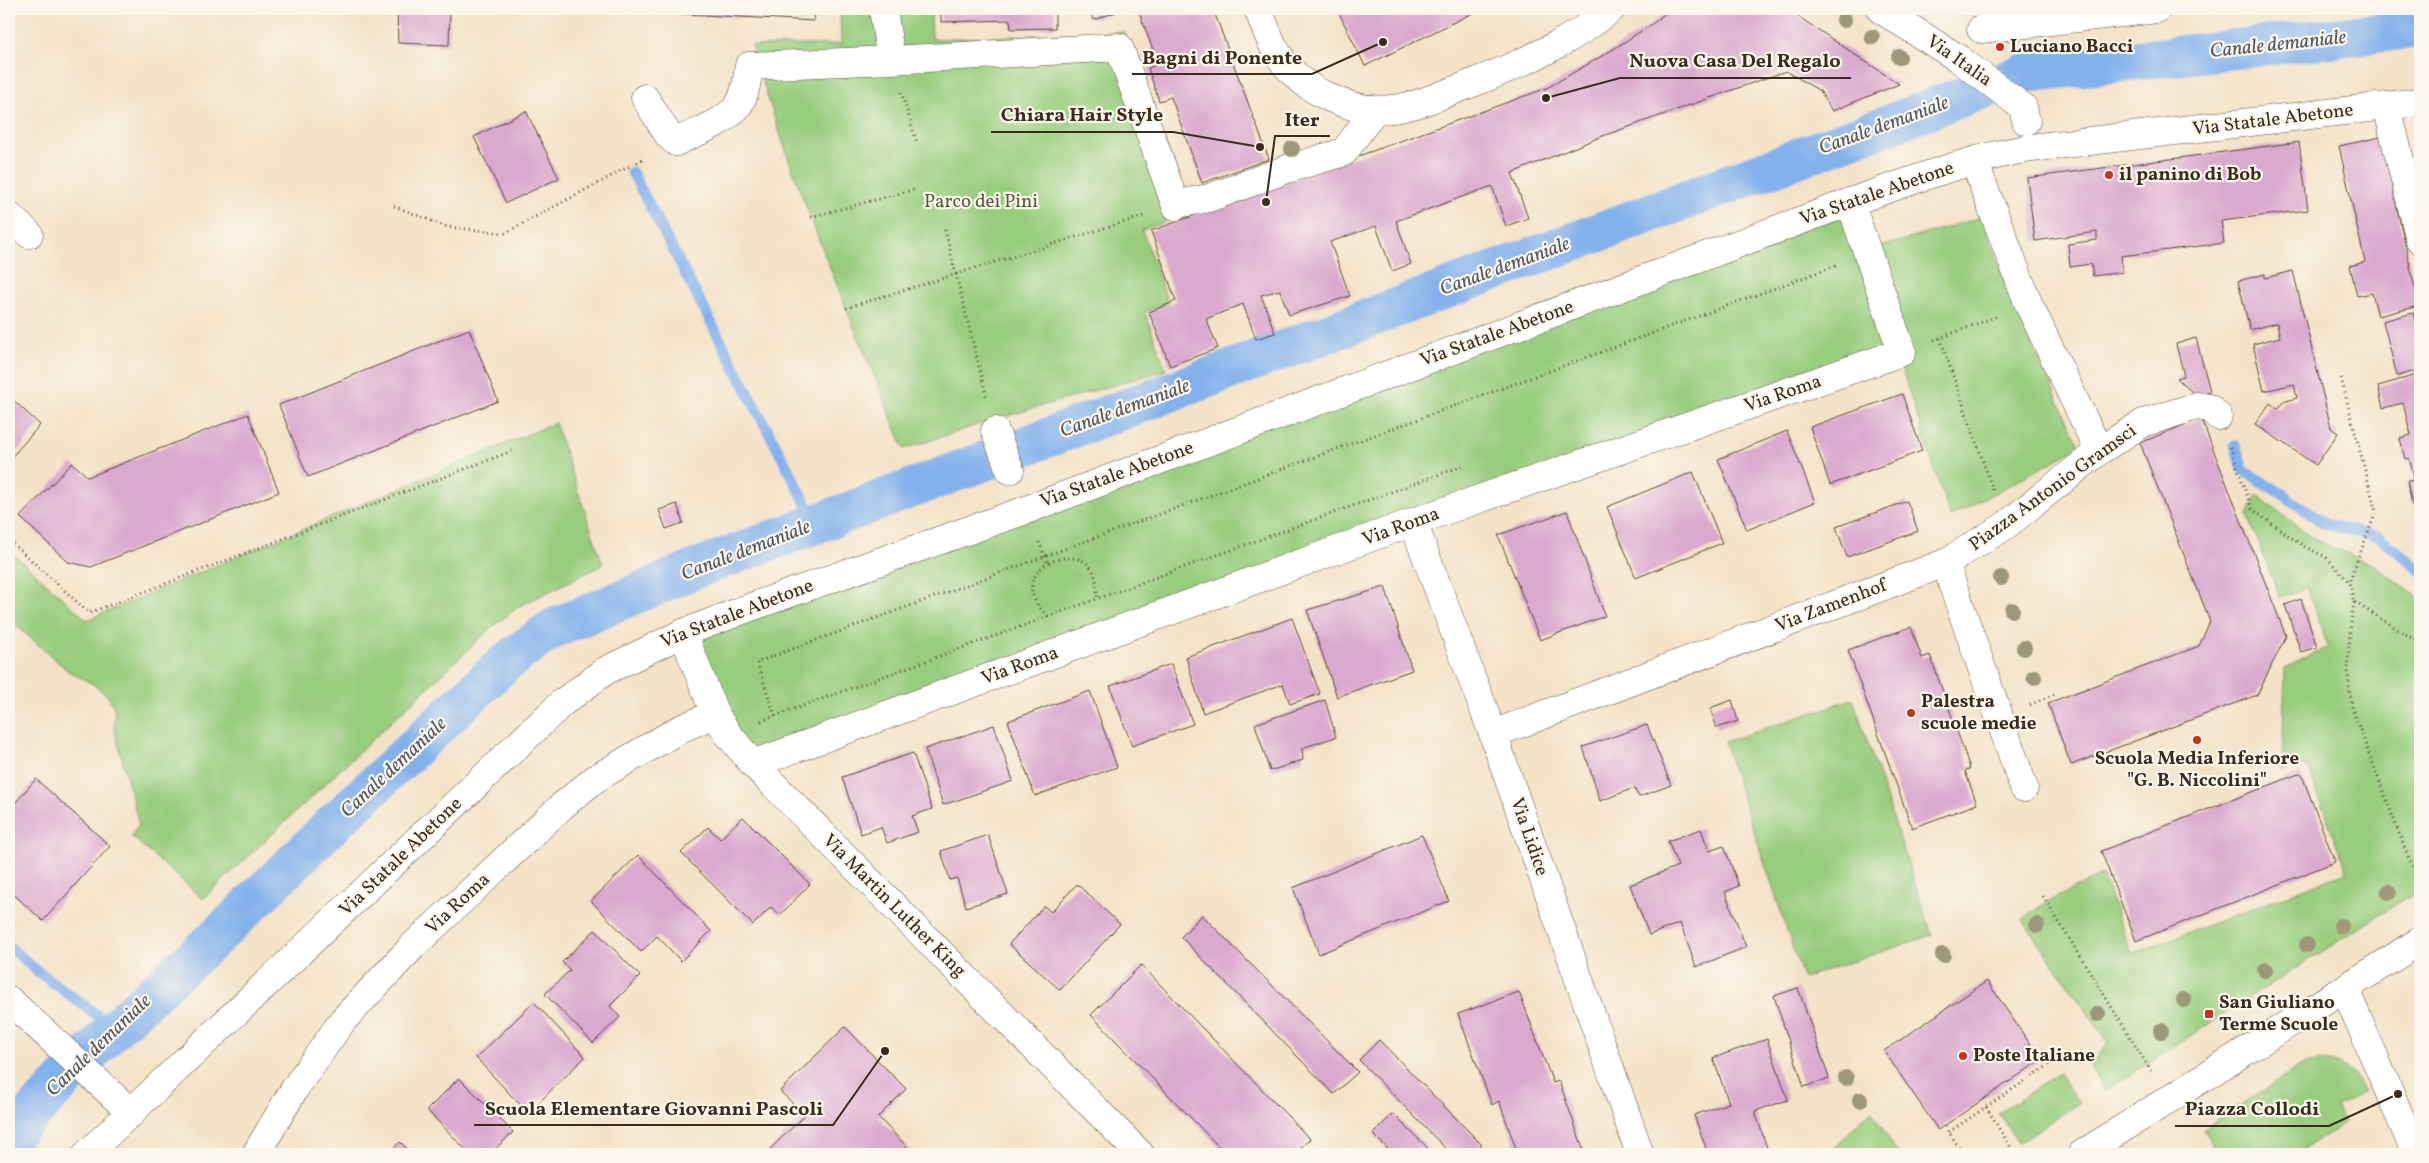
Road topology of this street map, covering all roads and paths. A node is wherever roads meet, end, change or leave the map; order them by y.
1 (883, 9) edge
2 (1258, 9) edge
3 (1611, 9) edge
4 (1880, 9) edge
5 (2158, 9) edge
6 (1980, 29) dead end
7 (891, 60) junction
8 (645, 98) dead end
9 (2420, 102) edge
10 (2387, 107) junction
11 (1374, 111) junction
12 (2025, 114) dead end
13 (676, 142) junction
14 (916, 142) dead end
15 (1974, 161) junction
16 (916, 189) dead end
17 (1850, 202) junction
18 (1182, 204) junction
19 (394, 206) dead end
20 (9, 216) edge
21 (811, 217) dead end
22 (945, 230) dead end
23 (29, 234) dead end
24 (2420, 240) edge
25 (1869, 254) junction
26 (956, 274) junction
27 (2029, 305) junction
28 (846, 308) dead end
29 (1940, 338) junction
30 (1902, 352) junction
31 (2341, 378) dead end
32 (986, 395) dead end
33 (2218, 416) joint
34 (996, 431) dead end
35 (512, 451) dead end
36 (2098, 451) junction
37 (1010, 470) dead end
38 (1413, 522) junction
39 (2005, 526) junction
40 (9, 540) edge
41 (1038, 540) dead end
42 (1044, 556) junction
43 (1047, 562) junction
44 (1945, 563) junction
45 (2349, 582) junction
46 (1097, 597) dead end
47 (2354, 602) junction
48 (1048, 616) dead end
49 (683, 633) junction
50 (2420, 642) edge
51 (715, 714) junction
52 (775, 716) dead end
53 (1493, 734) junction
54 (752, 764) junction
55 (2024, 788) dead end
56 (2420, 882) edge
57 (2043, 896) dead end
58 (2420, 941) edge
59 (2345, 989) junction
60 (9, 1000) edge
61 (2065, 1054) dead end
62 (2151, 1071) dead end
63 (123, 1104) junction
64 (1986, 1107) junction
65 (1945, 1126) dead end
66 (1949, 1132) junction
67 (87, 1154) edge
68 (256, 1154) edge
69 (1140, 1154) edge
70 (1640, 1154) edge
71 (1962, 1154) edge
72 (2015, 1154) edge
73 (2082, 1154) edge
74 (2416, 1154) edge

1 - 7 street
2 - 11 street
3 - 11 street
4 - 12 street, Via Italia
5 - 6 street
7 - 13 street
7 - 14 path
7 - 18 street
8 - 13 street
9 - 10 street, Via Statale Abetone
10 - 15 street, Via Statale Abetone
10 - 24 street
11 - 18 street
13 - 19 path
15 - 17 street, Via Statale Abetone
15 - 27 street
16 - 21 path
17 - 25 street
17 - 49 street, Via Statale Abetone
18 - 26 path
20 - 23 street
22 - 26 path
25 - 30 street
25 - 42 path
26 - 28 path
26 - 32 path
27 - 29 path
27 - 36 street
29 - 30 path
29 - 39 path
30 - 38 street, Via Roma
31 - 45 path
33 - 36 street, Piazza Antonio Gramsci
33 - 45 path
34 - 37 street
35 - 40 path
36 - 39 street, Piazza Antonio Gramsci
38 - 53 street, Via Lidice
38 - 54 street, Via Roma
39 - 44 street, Piazza Antonio Gramsci
41 - 42 path
42 - 43 path
42 - 52 path
43 - 46 path
43 - 48 path
44 - 53 street, Via Zamenhof
44 - 55 street
45 - 47 path
47 - 50 path
47 - 56 path
49 - 51 street, Via Martin Luther King
49 - 63 street, Via Statale Abetone
51 - 54 street, Via Martin Luther King
51 - 68 street, Via Roma
53 - 70 street, Via Lidice
54 - 69 street, Via Martin Luther King
57 - 62 path
58 - 59 street
59 - 73 street
59 - 74 street
60 - 63 street
61 - 64 path
63 - 67 street, Via Statale Abetone
64 - 66 path
64 - 72 path
65 - 66 path
66 - 71 path

